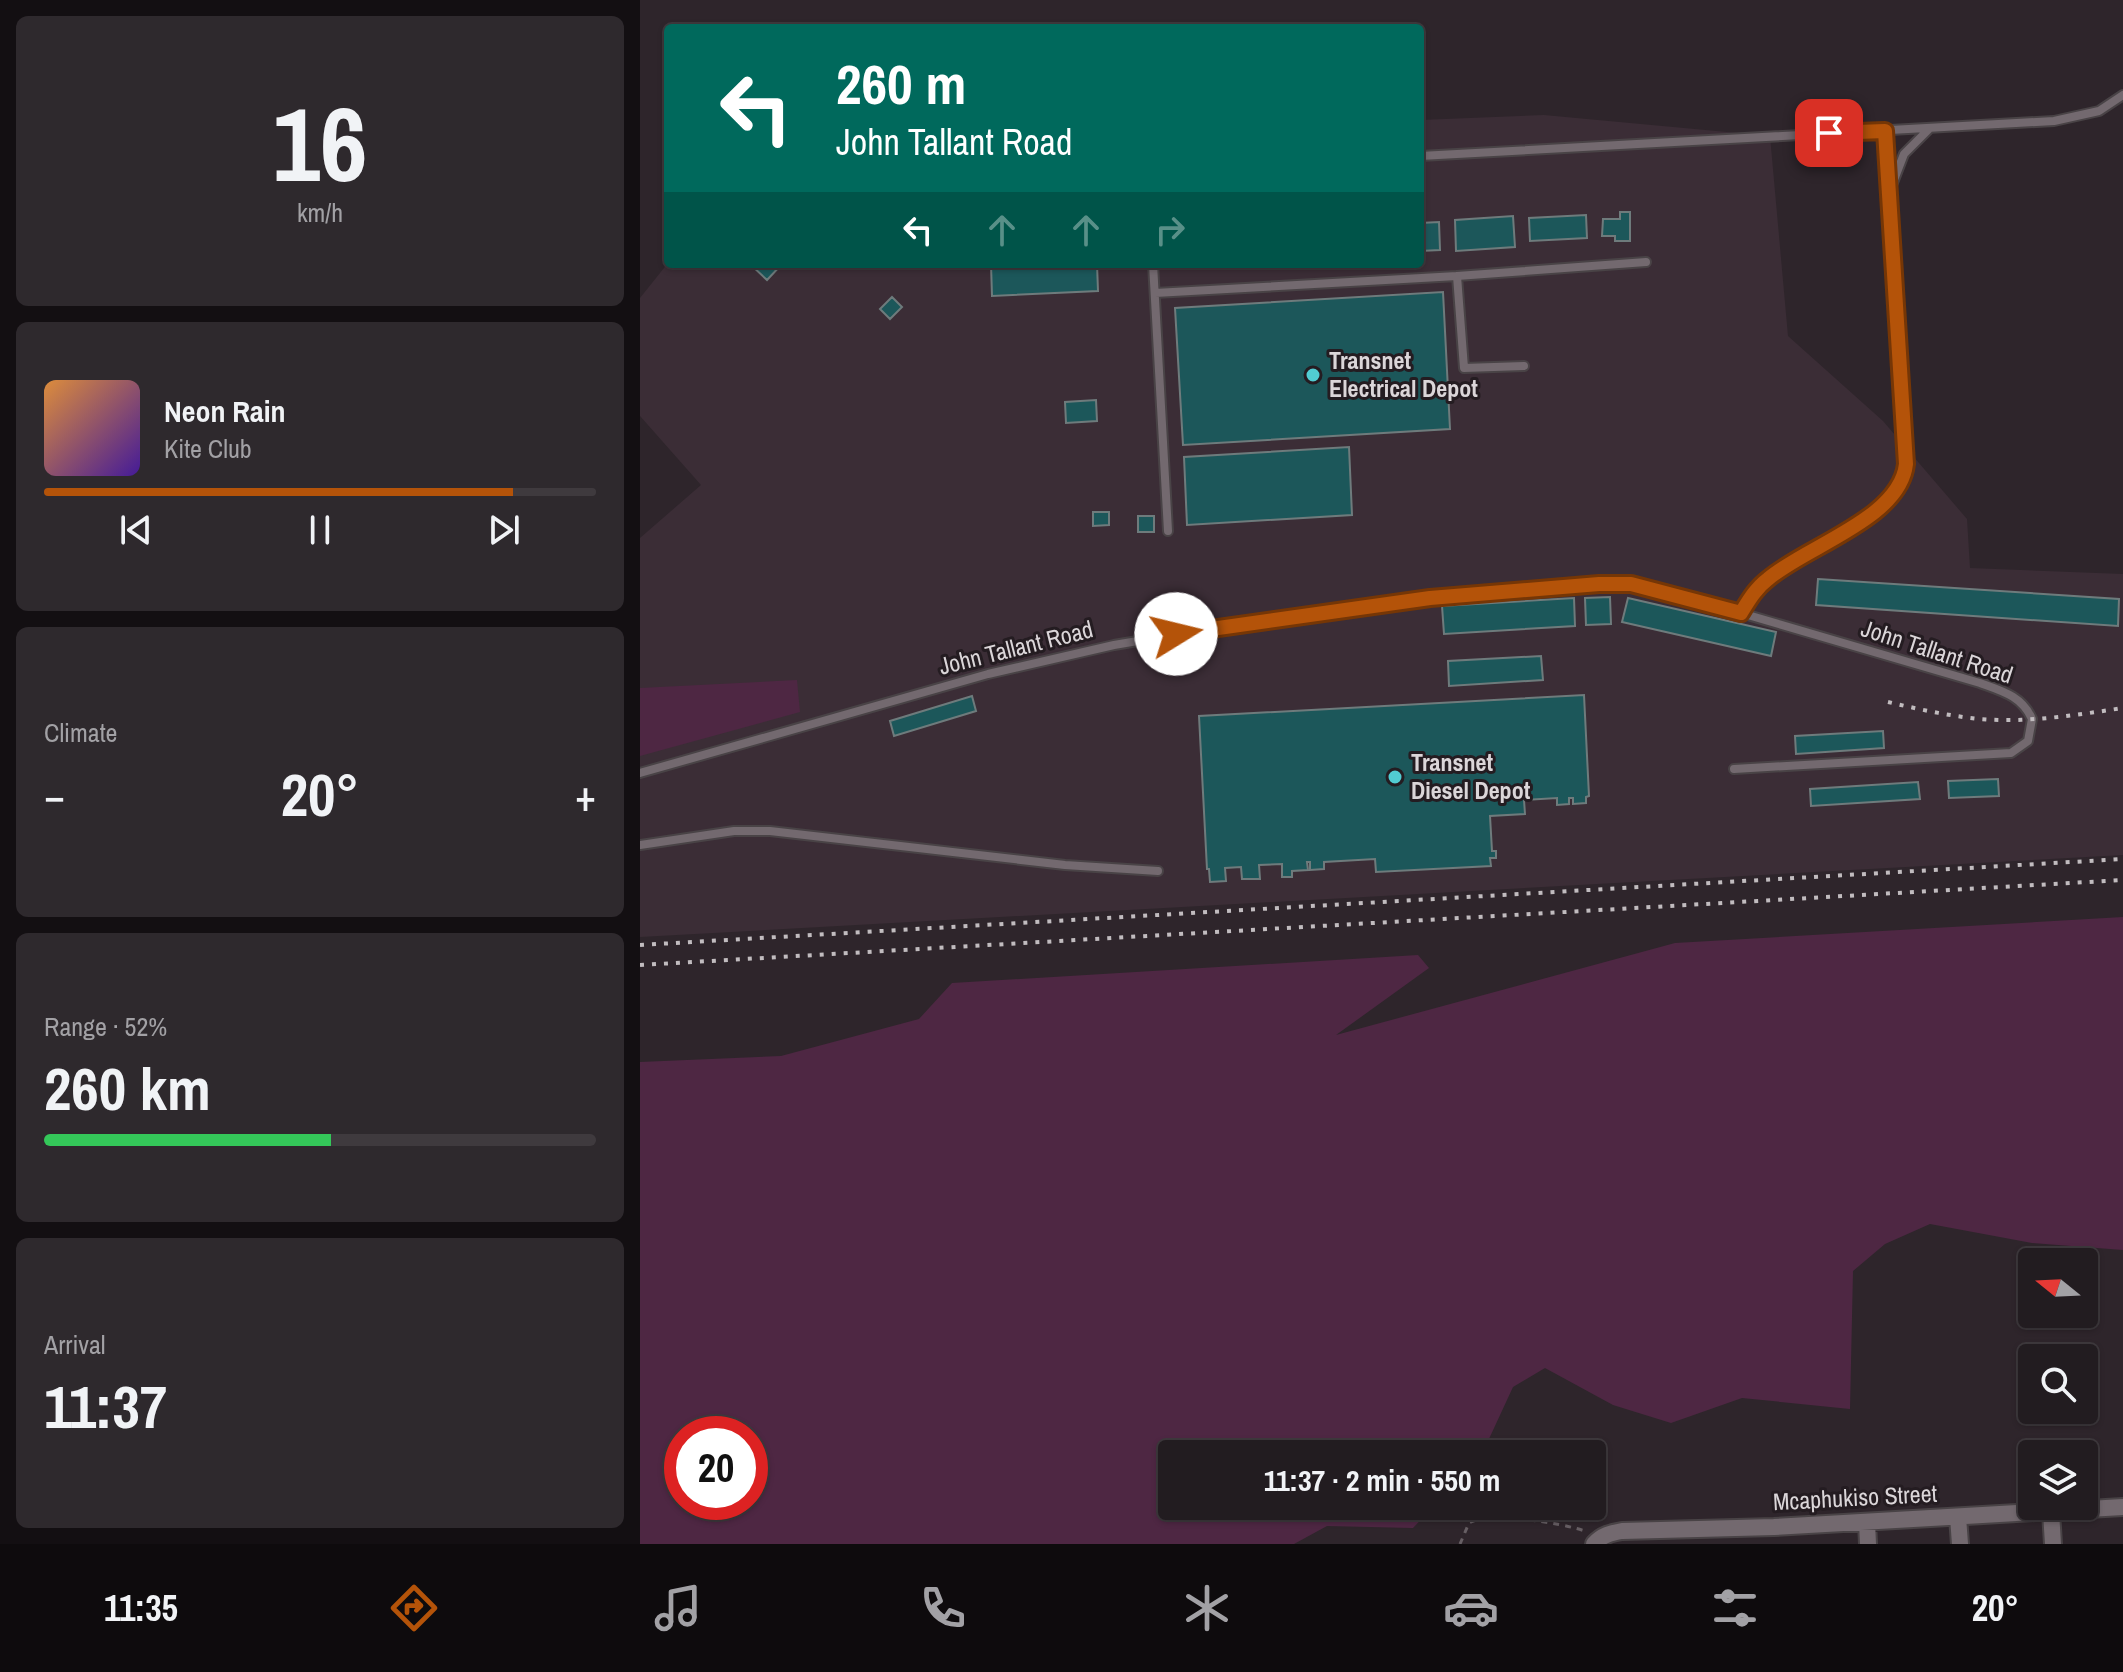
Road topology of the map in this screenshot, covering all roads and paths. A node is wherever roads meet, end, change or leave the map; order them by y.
1 (2123, 95) edge
2 (1929, 129) junction
3 (1885, 131) junction
4 (1424, 156) edge
5 (1891, 190) junction
6 (1646, 262) dead end
7 (1153, 268) edge
8 (1457, 276) junction
9 (1155, 293) junction
10 (1524, 366) dead end
11 (1168, 531) dead end
12 (1741, 613) junction
13 (1734, 769) dead end
14 (640, 773) edge
15 (640, 845) edge
16 (1158, 871) dead end
17 (2123, 1507) edge
18 (2098, 1509) edge
19 (2018, 1514) edge
20 (1958, 1517) junction
21 (2052, 1520) edge
22 (1867, 1522) junction
23 (1774, 1536) edge
24 (1681, 1537) edge
25 (1596, 1541) edge
26 (1460, 1544) edge
27 (1868, 1544) edge
28 (1960, 1544) edge
29 (2053, 1544) edge

1 - 2 lane
2 - 3 lane
2 - 5 lane
3 - 4 lane
3 - 5 lane
5 - 12 lane
6 - 8 lane
7 - 9 lane
8 - 9 lane
8 - 10 lane
9 - 11 lane
12 - 13 lane, John Tallant Road
12 - 14 lane, John Tallant Road
15 - 16 lane
17 - 18 street, Mcaphukiso Street
19 - 20 street, Mcaphukiso Street
20 - 22 street, Mcaphukiso Street
20 - 28 street
21 - 29 street
22 - 23 street, Mcaphukiso Street
22 - 27 street
23 - 24 street, Mcaphukiso Street
24 - 25 street, Mcaphukiso Street
25 - 26 path

